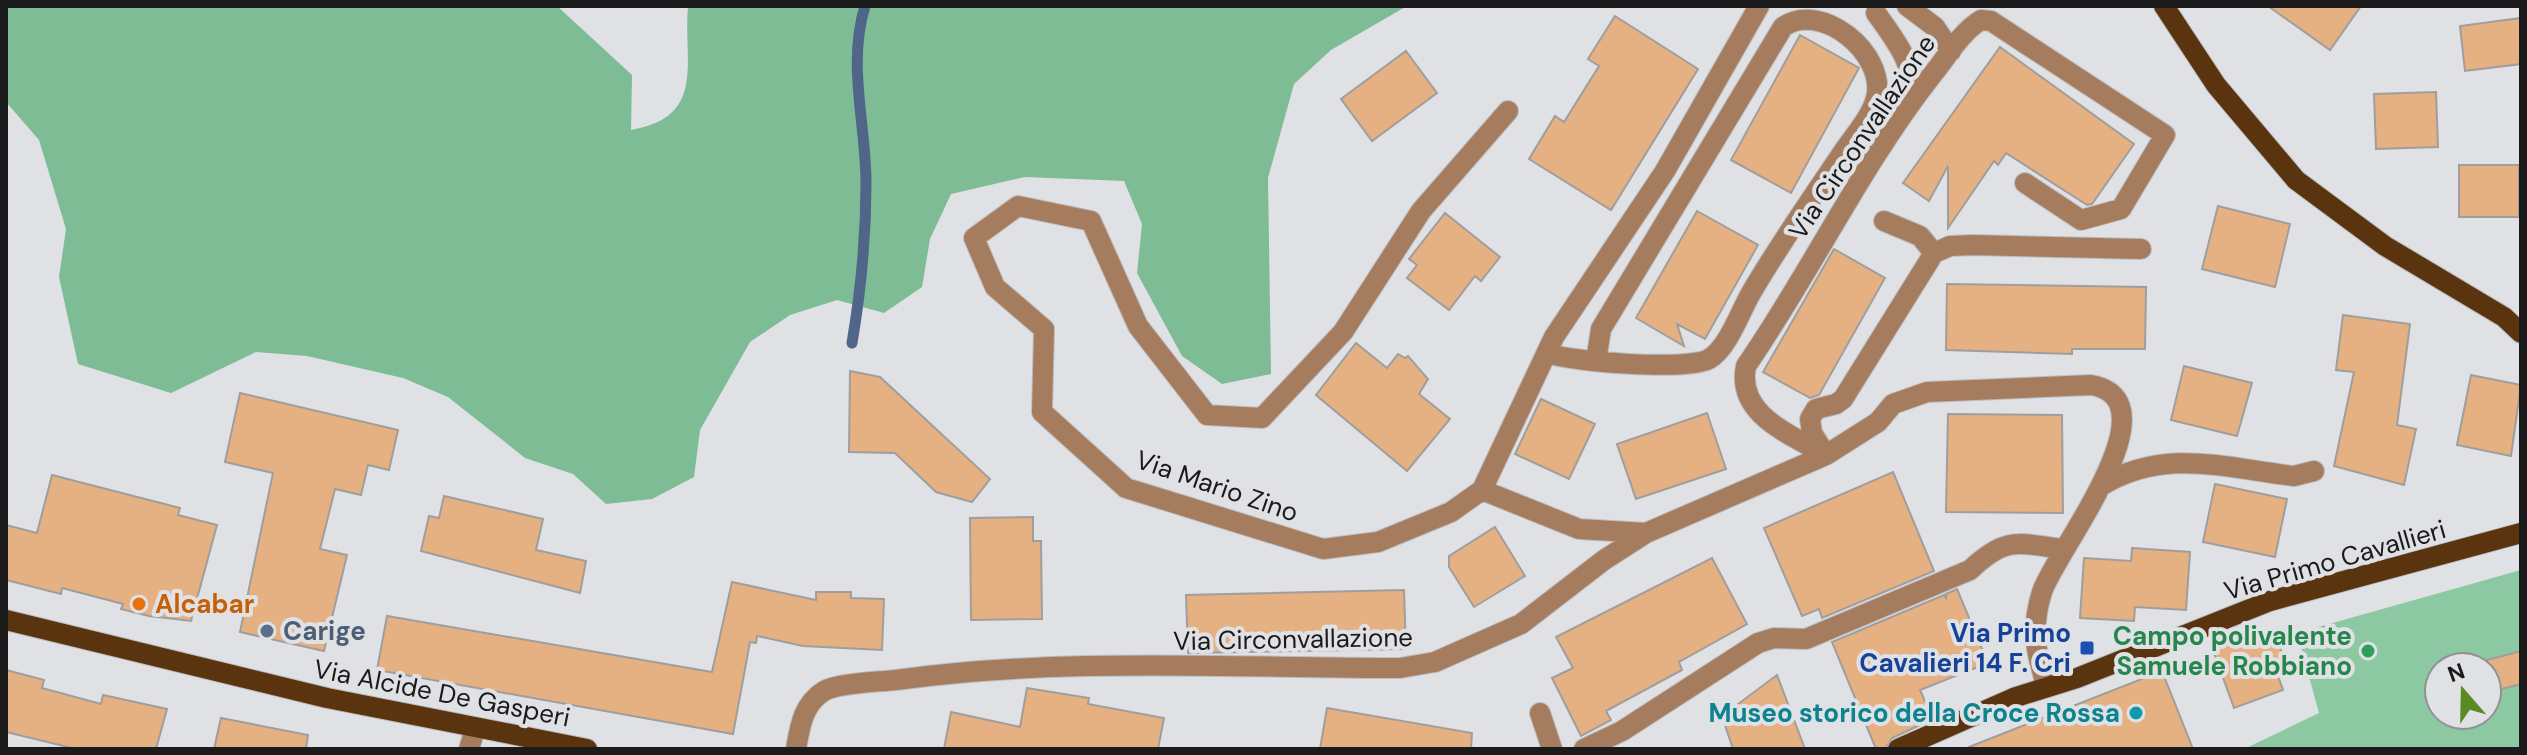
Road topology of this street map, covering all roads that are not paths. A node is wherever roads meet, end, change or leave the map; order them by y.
1 (1759, 6) edge
2 (1907, 6) edge
3 (2164, 6) edge
4 (1876, 13) dead end
5 (1951, 51) junction
6 (1912, 101) junction
7 (1508, 111) dead end
8 (2025, 183) dead end
9 (1884, 221) dead end
10 (2141, 249) dead end
11 (1934, 253) junction
12 (2521, 333) edge
13 (1547, 353) junction
14 (1596, 361) junction
15 (1826, 455) junction
16 (2314, 471) dead end
17 (2101, 486) junction
18 (1482, 490) junction
19 (1646, 533) junction
20 (2521, 533) edge
21 (2063, 549) junction
22 (6, 620) edge
23 (2047, 687) junction
24 (1540, 713) dead end
25 (475, 729) junction
26 (469, 749) edge
27 (587, 749) edge
28 (796, 749) edge
29 (1552, 749) edge
30 (1584, 749) edge
31 (1898, 749) edge

1 - 13 street, Via Mario Zino
2 - 5 street
3 - 12 main road
4 - 6 street
5 - 6 street, Via Circonvallazione
5 - 8 street, Via Circonvallazione
6 - 15 street, Via Circonvallazione
7 - 18 street, Via Mario Zino
9 - 11 street
10 - 11 street
11 - 15 street
13 - 14 street
13 - 18 street, Via Mario Zino
14 - 14 street
15 - 17 street, Via Circonvallazione
15 - 19 street, Via Circonvallazione
16 - 17 street
17 - 21 street
18 - 19 street
19 - 28 street, Via Circonvallazione
20 - 23 main road, Via Primo Cavallieri
21 - 23 street
21 - 30 street
22 - 25 main road, Via Alcide De Gasperi
23 - 31 main road, Via Primo Cavallieri
24 - 29 street
25 - 26 street
25 - 27 main road, Via Alcide De Gasperi

